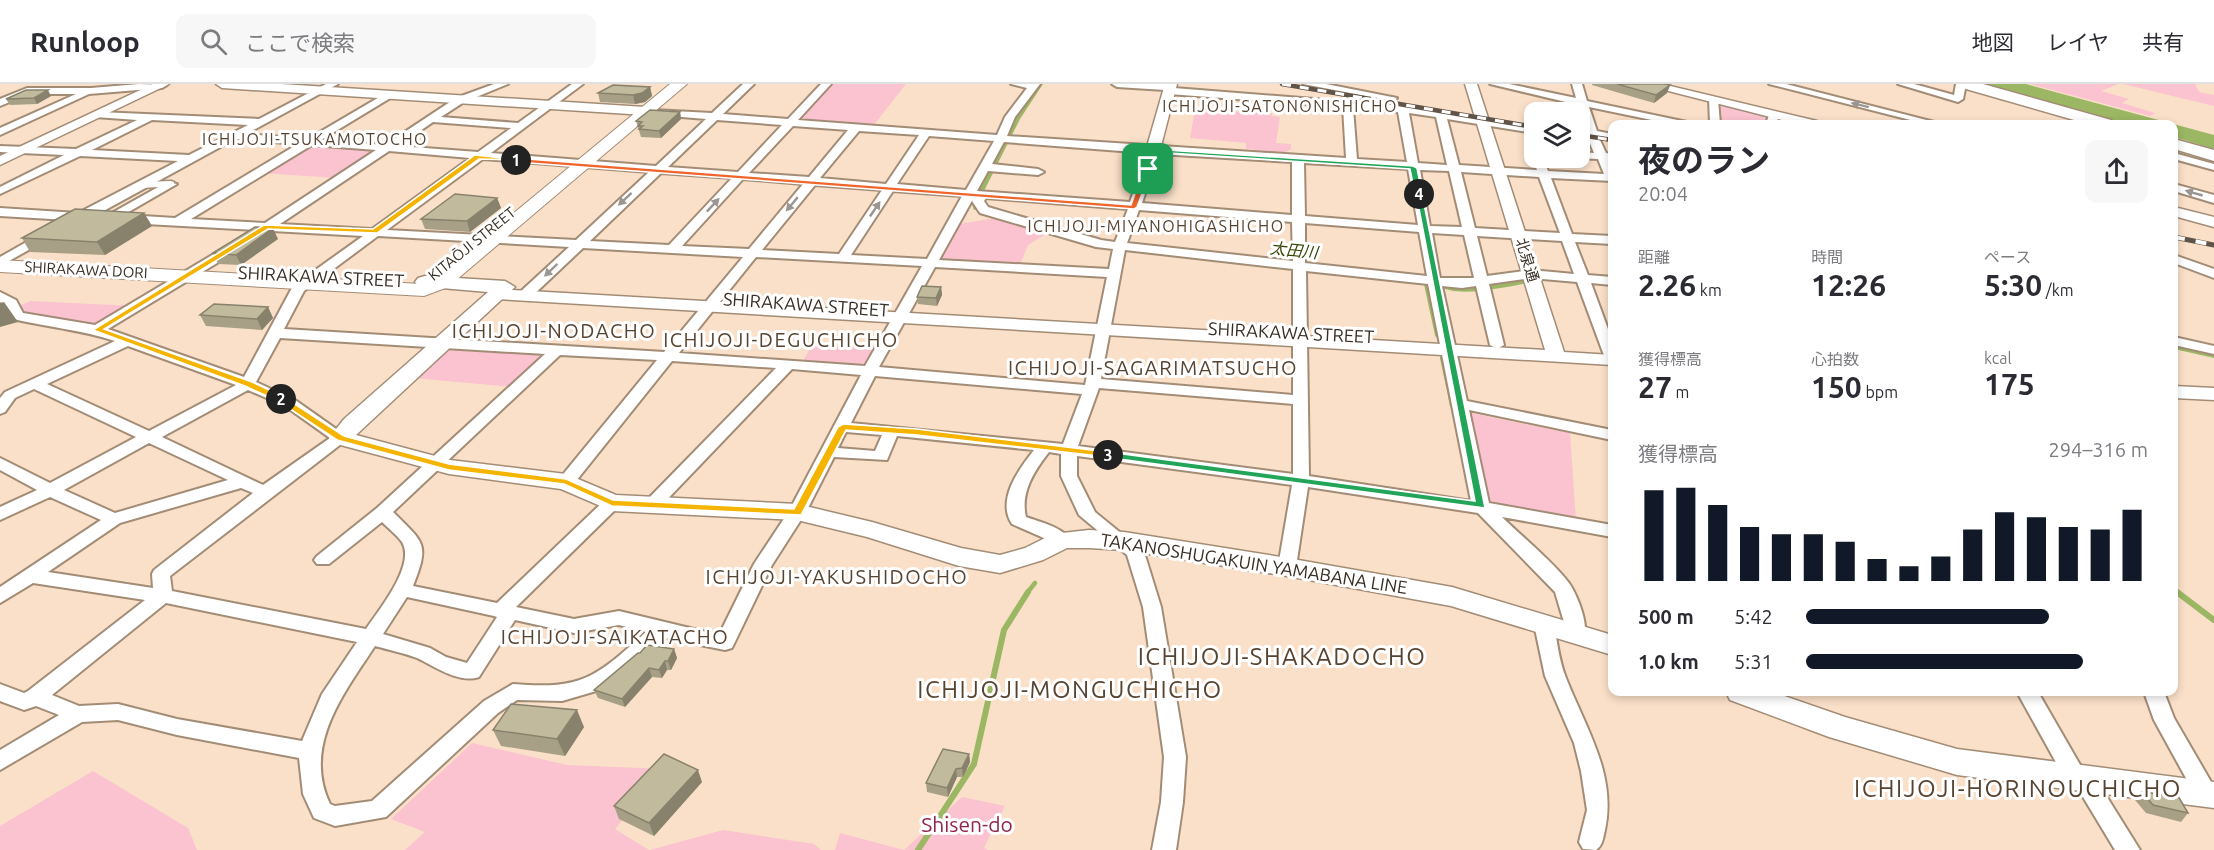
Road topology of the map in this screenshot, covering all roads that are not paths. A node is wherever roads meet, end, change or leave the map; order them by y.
1 (162, 84) edge
2 (222, 84) edge
3 (503, 84) edge
4 (578, 84) edge
5 (669, 84) edge
6 (679, 84) edge
7 (749, 84) edge
8 (826, 84) edge
9 (1016, 84) edge
10 (1034, 84) edge
11 (1117, 84) edge
12 (1308, 84) edge
13 (1376, 84) edge
14 (1471, 84) edge
15 (1495, 84) edge
16 (1577, 84) edge
17 (1647, 84) edge
18 (1774, 84) edge
19 (1903, 84) edge
20 (1963, 84) edge
21 (276, 86) edge
22 (1327, 86) edge
23 (327, 87) edge
24 (1170, 87) edge
25 (91, 91) junction
26 (388, 95) junction
27 (1378, 96) junction
28 (460, 100) junction
29 (1713, 100) junction
30 (1578, 102) edge
31 (1583, 102) edge
32 (1, 103) edge
33 (1348, 104) junction
34 (549, 105) junction
35 (1590, 105) edge
36 (1403, 109) junction
37 (640, 111) junction
38 (1891, 113) junction
39 (99, 115) junction
40 (1441, 115) junction
41 (151, 117) junction
42 (714, 117) junction
43 (1482, 118) junction
44 (430, 119) junction
45 (1657, 120) edge
46 (1715, 120) edge
47 (1772, 120) edge
48 (1895, 120) edge
49 (1920, 120) edge
50 (2091, 120) edge
51 (261, 122) junction
52 (790, 122) junction
53 (520, 126) junction
54 (856, 127) junction
55 (1590, 127) edge
56 (1524, 128) edge
57 (0, 132) edge
58 (926, 132) junction
59 (232, 136) junction
60 (1590, 136) edge
61 (1590, 137) edge
62 (1593, 137) junction
63 (1608, 137) edge
64 (1005, 139) junction
65 (308, 142) junction
66 (2178, 145) edge
67 (0, 148) edge
68 (386, 148) junction
69 (24, 150) junction
70 (1153, 150) junction
71 (79, 153) junction
72 (1590, 155) edge
73 (1607, 156) edge
74 (2214, 156) edge
75 (478, 157) junction
76 (2178, 157) edge
77 (190, 159) junction
78 (1298, 160) junction
79 (0, 161) edge
80 (576, 164) junction
81 (1352, 164) junction
82 (2214, 167) edge
83 (989, 168) junction
84 (1413, 168) junction
85 (1542, 168) edge
86 (1452, 170) junction
87 (655, 171) junction
88 (1038, 172) dead end
89 (1499, 172) junction
90 (1544, 174) junction
91 (738, 178) junction
92 (1608, 178) edge
93 (810, 183) junction
94 (171, 184) joint
95 (142, 185) junction
96 (2178, 188) edge
97 (888, 189) junction
98 (0, 191) edge
99 (976, 195) junction
100 (2214, 199) edge
101 (1134, 207) junction
102 (0, 212) edge
103 (2178, 213) edge
104 (80, 216) junction
105 (108, 218) junction
106 (1299, 220) junction
107 (177, 222) junction
108 (2214, 222) edge
109 (266, 226) junction
110 (1426, 230) junction
111 (375, 232) junction
112 (1468, 232) junction
113 (1518, 234) junction
114 (1568, 237) junction
115 (486, 239) junction
116 (1608, 240) edge
117 (578, 244) junction
118 (673, 248) junction
119 (1119, 248) junction
120 (752, 252) junction
121 (843, 257) junction
122 (1, 261) edge
123 (2178, 261) edge
124 (932, 263) junction
125 (1300, 268) junction
126 (2178, 272) edge
127 (191, 273) junction
128 (1114, 273) junction
129 (2214, 274) edge
130 (1532, 277) junction
131 (1583, 279) junction
132 (310, 280) junction
133 (1608, 281) edge
134 (1435, 283) junction
135 (430, 285) junction
136 (1482, 286) junction
137 (514, 291) junction
138 (0, 296) edge
139 (711, 302) junction
140 (902, 315) junction
141 (1104, 326) junction
142 (98, 330) junction
143 (275, 333) junction
144 (1301, 338) junction
145 (127, 341) junction
146 (2178, 342) edge
147 (441, 344) junction
148 (1497, 345) junction
149 (1608, 345) edge
150 (1448, 346) junction
151 (2214, 350) edge
152 (555, 352) junction
153 (1555, 352) junction
154 (1608, 355) edge
155 (666, 357) junction
156 (788, 364) junction
157 (870, 370) junction
158 (35, 384) junction
159 (249, 384) junction
160 (2178, 384) edge
161 (1091, 386) junction
162 (2214, 387) edge
163 (2178, 392) edge
164 (2214, 394) edge
165 (1302, 400) junction
166 (1460, 408) junction
167 (0, 409) edge
168 (843, 427) junction
169 (892, 430) junction
170 (1608, 434) edge
171 (147, 436) junction
172 (341, 438) junction
173 (1046, 446) junction
174 (1069, 449) junction
175 (830, 452) junction
176 (0, 463) edge
177 (435, 464) junction
178 (1301, 481) junction
179 (566, 482) junction
180 (242, 483) junction
181 (50, 490) junction
182 (265, 492) junction
183 (612, 503) junction
184 (652, 506) junction
185 (1481, 506) junction
186 (383, 512) junction
187 (797, 512) junction
188 (0, 514) edge
189 (114, 519) junction
190 (1608, 530) edge
191 (1062, 540) junction
192 (1124, 541) junction
193 (323, 560) dead end
194 (1287, 567) junction
195 (32, 576) junction
196 (402, 590) junction
197 (0, 596) edge
198 (162, 596) junction
199 (505, 612) junction
200 (1544, 624) junction
201 (660, 630) junction
202 (1576, 634) junction
203 (369, 637) junction
204 (1608, 644) edge
205 (0, 692) edge
206 (1754, 696) edge
207 (2030, 696) edge
208 (2155, 696) edge
209 (35, 697) junction
210 (78, 714) junction
211 (309, 751) junction
212 (0, 761) edge
213 (2080, 778) junction
214 (2210, 794) edge
215 (1591, 842) dead end
216 (1164, 850) edge
217 (2128, 850) edge

1 - 25 street
1 - 39 street
2 - 21 street
3 - 28 street
4 - 34 street
5 - 37 main road, KITAŌJI STREET
6 - 37 main road, KITAŌJI STREET
7 - 42 street
8 - 52 street
9 - 10 street
10 - 64 street
11 - 24 street
12 - 22 street
13 - 27 street
14 - 43 street, 北泉通
15 - 30 street
16 - 31 street
17 - 29 street
38 -> 18 street
19 - 20 street
20 - 50 highway
21 - 23 street
22 - 27 street
23 - 26 street
23 - 51 street
24 - 33 street
24 - 70 street
25 - 32 street
25 - 57 street
26 - 28 street
26 - 65 street
27 - 43 street
28 - 34 street
28 - 44 street
29 - 46 street
29 - 47 street
33 - 36 street
33 - 81 street
34 - 37 street
34 - 53 street
35 - 45 street
36 - 40 street
36 - 84 street
37 - 42 street
37 - 80 main road, KITAŌJI STREET
38 - 48 street
38 - 49 street
39 - 41 street
39 - 69 street
40 - 43 street
40 - 86 street
41 - 51 street
41 - 71 street
42 - 52 street
42 - 87 street
43 - 56 street
43 - 89 street, 北泉通
44 - 53 street
44 - 68 street
51 - 59 street
52 - 54 street
52 - 91 street
53 - 75 street
54 - 58 street
54 - 93 street
55 - 62 street
58 - 64 street
58 - 97 street
59 - 65 street
59 - 77 street
60 - 62 street
61 - 62 street
62 - 63 street
62 - 73 street
64 - 70 street
64 - 83 street
65 - 68 street
65 - 107 street
66 - 74 highway
67 - 69 street
68 - 75 street
68 - 109 street
69 - 71 street
69 - 79 street
70 - 78 street
70 - 101 street
71 - 77 street
71 - 98 street
72 - 73 street
75 - 80 street
75 - 111 street
76 - 82 street
77 - 95 street
78 - 81 street
78 - 106 street
80 - 87 street
80 - 115 main road, KITAŌJI STREET
81 - 84 street
83 - 88 street
83 - 99 street
84 - 86 street
84 - 110 street
85 - 90 street
86 - 89 street
86 - 112 street
87 - 91 street
87 -> 117 street
89 - 90 street
89 - 113 street, 北泉通
90 - 92 street
90 - 114 street
91 - 93 street
118 -> 91 street
93 - 97 street
93 -> 120 street
94 - 95 street
94 - 105 street
95 - 104 street
100 -> 96 street
97 - 99 street
121 -> 97 street
99 - 101 street
99 - 119 street
99 - 124 street
101 - 106 street
101 - 119 street
102 - 104 street
103 - 108 street
104 - 105 street
104 - 122 street
105 - 107 street
106 - 110 street
106 - 125 street
107 - 109 street
109 - 111 street
109 - 127 street
110 - 112 street
110 - 134 street
111 - 115 street
111 - 132 street
112 - 113 street
112 - 136 street
113 - 114 street
113 - 130 street, 北泉通
114 - 116 street
114 - 131 street
115 - 117 street
115 - 135 main road, KITAŌJI STREET
117 - 118 street
117 -> 137 street
118 - 120 street
119 - 125 street
119 - 128 street
120 - 121 street
120 - 139 street
121 - 124 street
122 - 127 main road, SHIRAKAWA DORI
123 - 129 street
124 - 128 street
124 - 140 street
125 - 134 street
125 - 144 street
126 - 129 street
127 - 132 main road, SHIRAKAWA DORI
127 - 142 street
128 - 141 street
130 - 131 street
130 - 136 street
130 - 153 street, 北泉通
131 - 133 street
131 - 149 street
132 - 135 main road, SHIRAKAWA DORI
132 - 143 street
134 - 136 street
134 - 150 street
135 - 137 main road, SHIRAKAWA STREET
136 - 148 street
137 - 139 street, SHIRAKAWA STREET
137 - 147 main road
138 - 142 street
139 - 140 street, SHIRAKAWA STREET
139 - 155 street
140 - 141 street, SHIRAKAWA STREET
140 - 157 street
141 - 144 street, SHIRAKAWA STREET
141 - 161 street
142 - 145 street
143 - 147 street
143 - 159 street
144 - 150 street, SHIRAKAWA STREET
144 - 165 street
145 - 158 street
145 - 159 street
146 - 151 street
147 - 152 street
147 - 172 main road
148 - 150 street, SHIRAKAWA STREET
148 - 153 street, SHIRAKAWA STREET
150 - 153 street, SHIRAKAWA STREET
150 - 166 street
152 - 155 street
152 - 177 street
153 - 154 street, SHIRAKAWA STREET
155 - 156 street
155 - 179 street
156 - 157 street
156 - 184 street
157 - 161 street
157 - 168 street
158 - 167 street
158 - 171 street
159 - 171 street
159 - 172 street
160 - 162 street
161 - 165 street
161 - 174 street
163 - 164 street
165 - 178 street
166 - 170 street
166 - 185 street
168 - 169 street
168 - 175 street
169 - 173 street
169 - 175 street
171 - 180 street
171 - 181 street
172 - 177 main road, TAKANOSHUGAKUIN YAMABANA LINE
172 - 182 street
173 - 174 street
173 - 191 street
174 - 178 street
174 - 192 street
175 - 187 street
176 - 181 street
177 - 179 main road, TAKANOSHUGAKUIN YAMABANA LINE
177 - 186 street
178 - 185 street
178 - 194 street
179 - 183 main road, TAKANOSHUGAKUIN YAMABANA LINE
180 - 182 street
180 - 189 street
181 - 188 street
181 - 189 street
182 - 198 street
183 - 184 main road, TAKANOSHUGAKUIN YAMABANA LINE
183 - 199 street
184 - 187 main road, TAKANOSHUGAKUIN YAMABANA LINE
185 - 190 street
185 - 202 street
186 - 193 street
186 - 196 street
187 - 191 main road, TAKANOSHUGAKUIN YAMABANA LINE
187 - 201 street
189 - 195 street
191 - 192 main road, TAKANOSHUGAKUIN YAMABANA LINE
192 - 194 main road, TAKANOSHUGAKUIN YAMABANA LINE
192 - 216 street
194 - 200 main road, TAKANOSHUGAKUIN YAMABANA LINE
195 - 197 street
195 - 198 street
196 - 199 street
196 - 203 street
198 - 203 street
198 - 209 street
199 - 201 street
199 - 203 street
200 - 202 main road, TAKANOSHUGAKUIN YAMABANA LINE
200 - 215 street
201 - 211 street
202 - 204 main road, TAKANOSHUGAKUIN YAMABANA LINE
203 - 211 street
205 - 209 street
206 - 213 main road
207 - 213 street
208 - 214 street
209 - 210 street
210 - 211 street
210 - 212 street
213 - 214 main road
213 - 217 street

